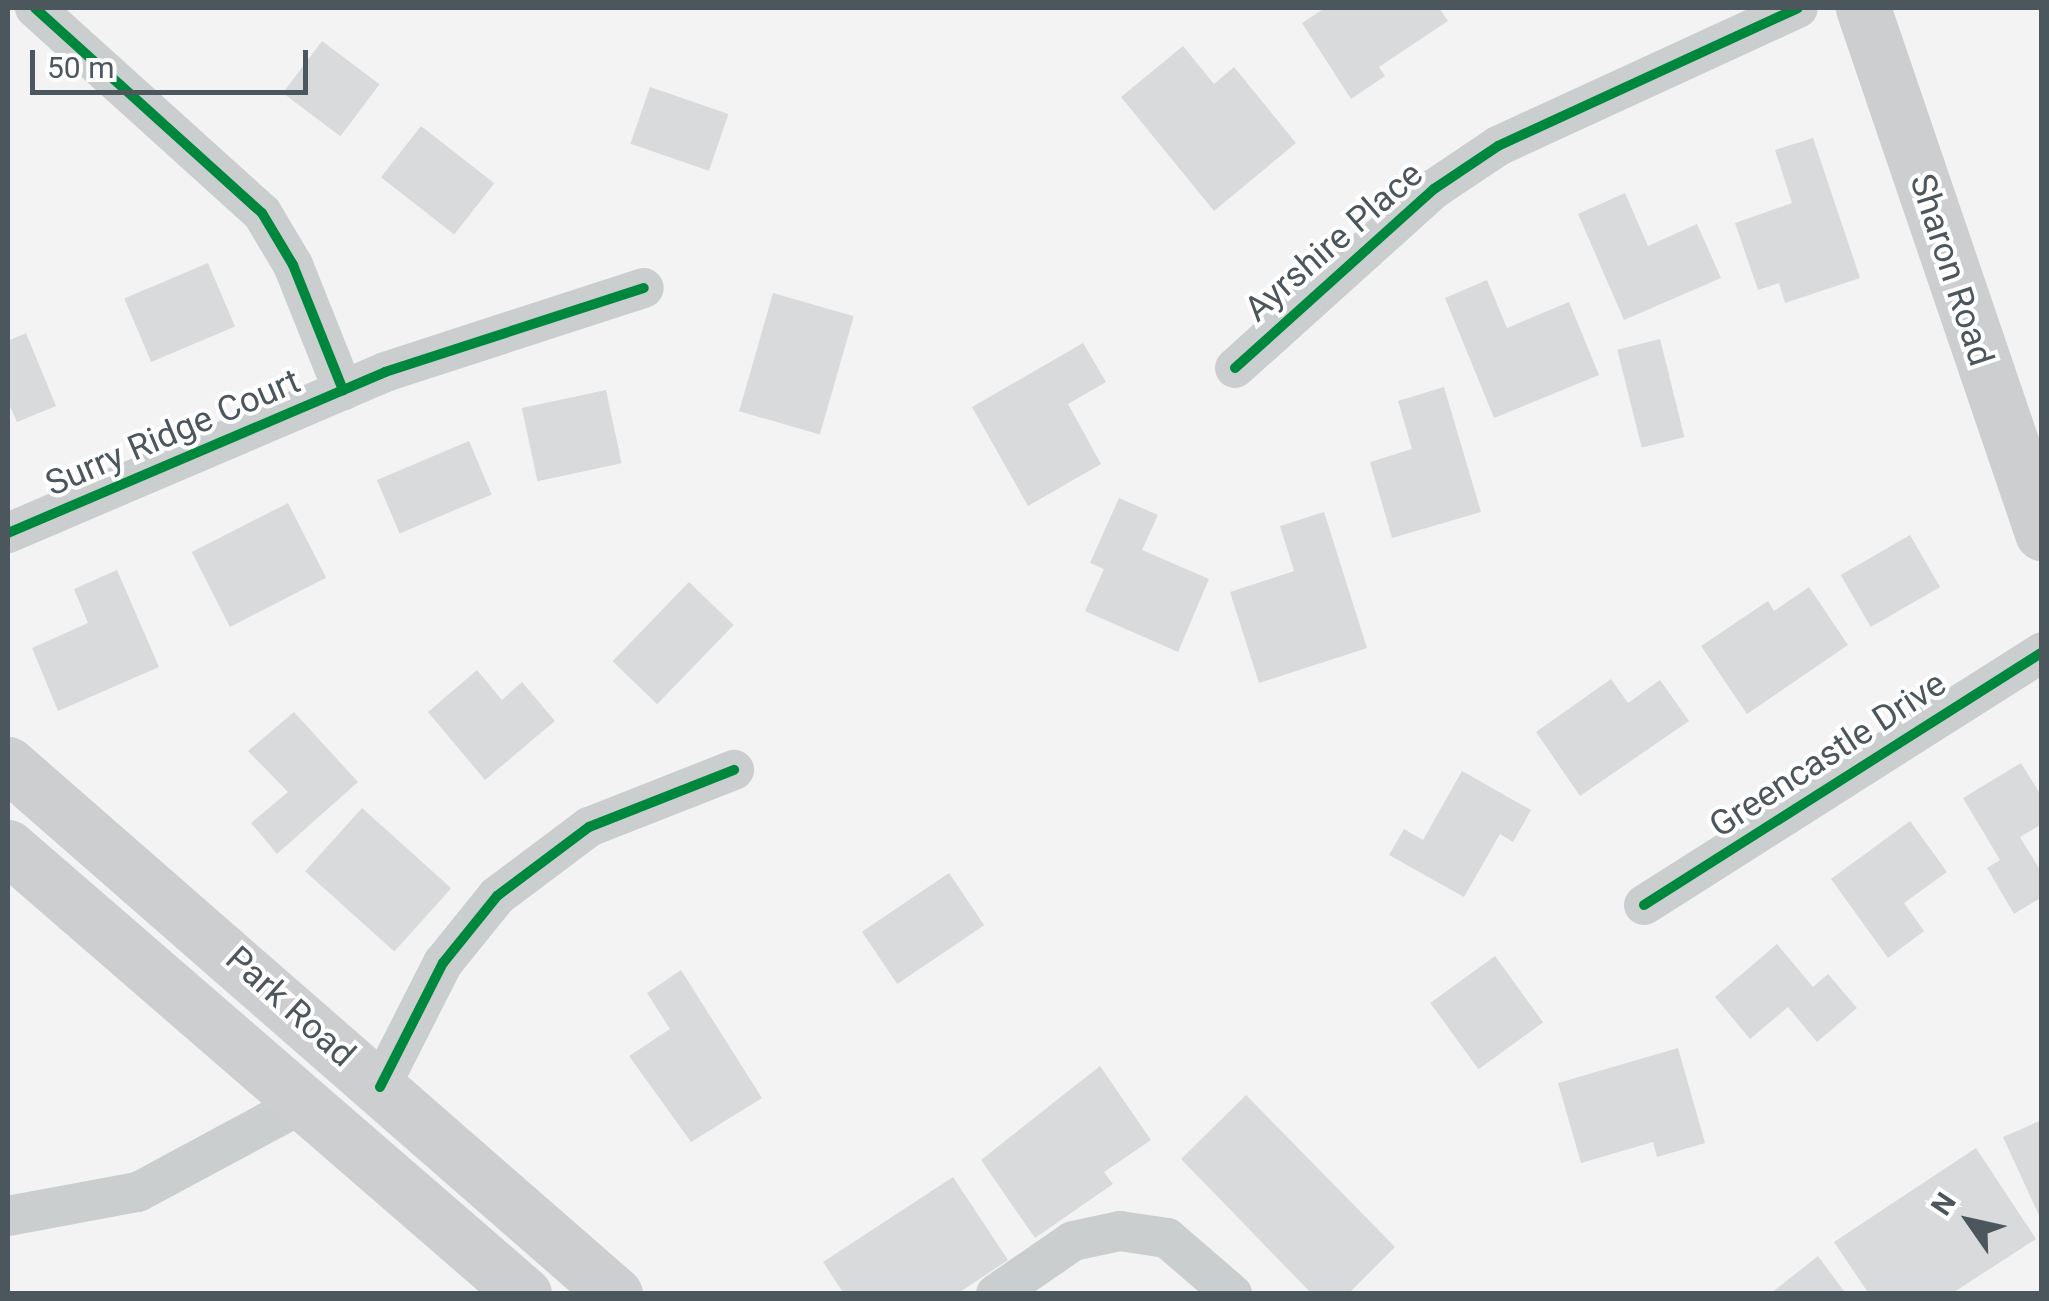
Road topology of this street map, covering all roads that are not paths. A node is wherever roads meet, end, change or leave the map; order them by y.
1 (36, 8) edge
2 (1798, 8) edge
3 (1862, 8) edge
4 (644, 288) dead end
5 (1235, 368) dead end
6 (342, 390) junction
7 (8, 533) edge
8 (2042, 533) edge
9 (2042, 652) edge
10 (8, 764) edge
11 (734, 770) dead end
12 (8, 847) edge
13 (1644, 905) dead end
14 (380, 1087) junction
15 (303, 1103) junction
16 (8, 1216) edge
17 (524, 1294) edge
18 (615, 1294) edge
19 (996, 1294) edge
20 (1232, 1294) edge

1 - 6 street
2 - 5 street, Ayrshire Place
3 - 8 main road, Sharon Road
4 - 6 street, Surry Ridge Court
6 - 7 street, Surry Ridge Court
9 - 13 street, Greencastle Drive
10 - 14 main road, Park Road
11 - 14 street
12 - 15 main road, Park Road
14 - 18 main road, Park Road
15 - 16 street
15 - 17 main road, Park Road
19 - 20 street

